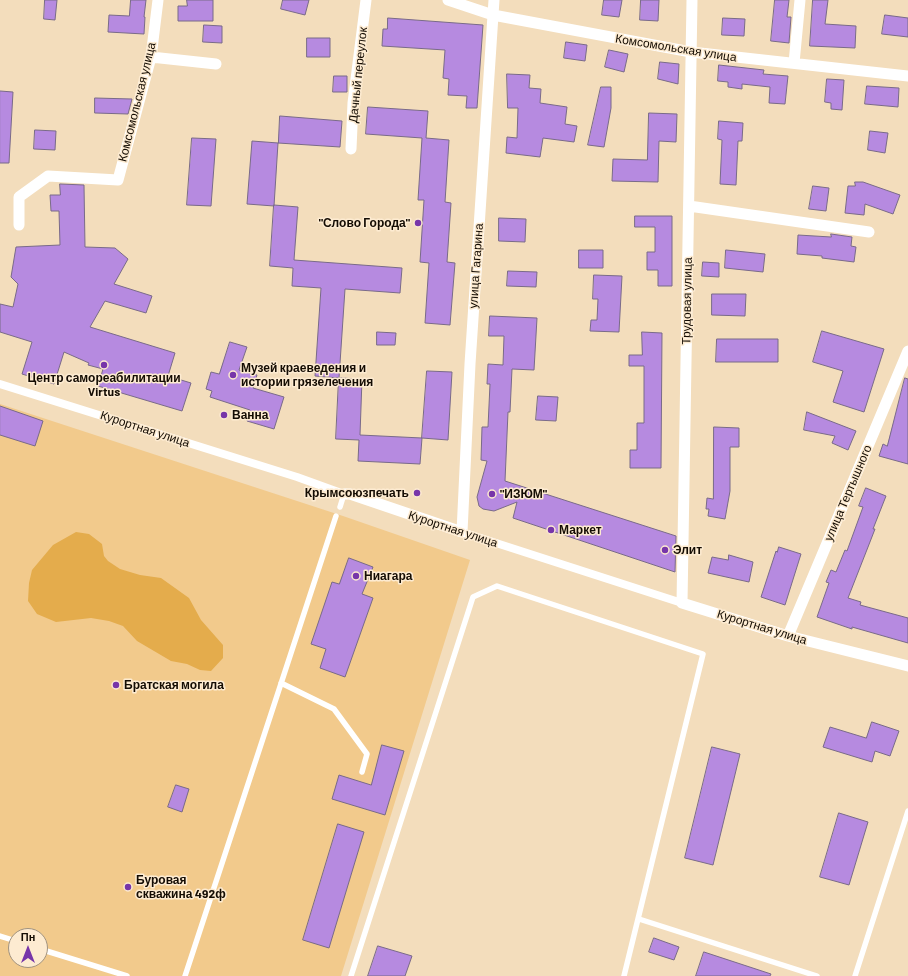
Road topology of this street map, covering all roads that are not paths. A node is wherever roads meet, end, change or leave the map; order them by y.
1 (158, 0) edge
2 (366, 0) edge
3 (448, 0) edge
4 (494, 0) edge
5 (692, 0) edge
6 (800, 0) edge
7 (493, 15) junction
8 (691, 52) junction
9 (151, 57) junction
10 (216, 64) dead end
11 (794, 64) junction
12 (908, 76) edge
13 (351, 149) dead end
14 (689, 206) junction
15 (19, 225) dead end
16 (869, 232) dead end
17 (908, 350) edge
18 (0, 384) edge
19 (344, 494) junction
20 (340, 507) dead end
21 (336, 516) dead end
22 (462, 532) junction
23 (682, 603) junction
24 (788, 636) junction
25 (908, 666) edge
26 (281, 683) junction
27 (362, 772) dead end
28 (908, 811) edge
29 (639, 919) junction
30 (48, 951) edge
31 (127, 976) edge
32 (185, 976) edge
33 (351, 976) edge
34 (624, 976) edge
35 (817, 976) edge
36 (855, 976) edge

1 - 9 street, Комсомольская улица
2 - 13 street, Дачный переулок
3 - 7 street, Комсомольская улица
4 - 7 street, улица Гагарина
5 - 8 street, Трудовая улица
6 - 11 street
7 - 8 street, Комсомольская улица
7 - 22 street, улица Гагарина
8 - 11 street, Комсомольская улица
8 - 14 street, Трудовая улица
9 - 10 street
9 - 15 street, Комсомольская улица
11 - 12 street, Комсомольская улица
14 - 16 street
14 - 23 street, Трудовая улица
17 - 24 street, улица Тертышного
18 - 19 street, Курортная улица
19 - 20 lane
19 - 22 street, Курортная улица
21 - 26 lane
22 - 23 street, Курортная улица
23 - 24 street, Курортная улица
24 - 25 street, Курортная улица
26 - 27 lane
26 - 32 lane
28 - 36 lane
29 - 33 lane
29 - 34 lane
29 - 35 lane
30 - 31 lane

